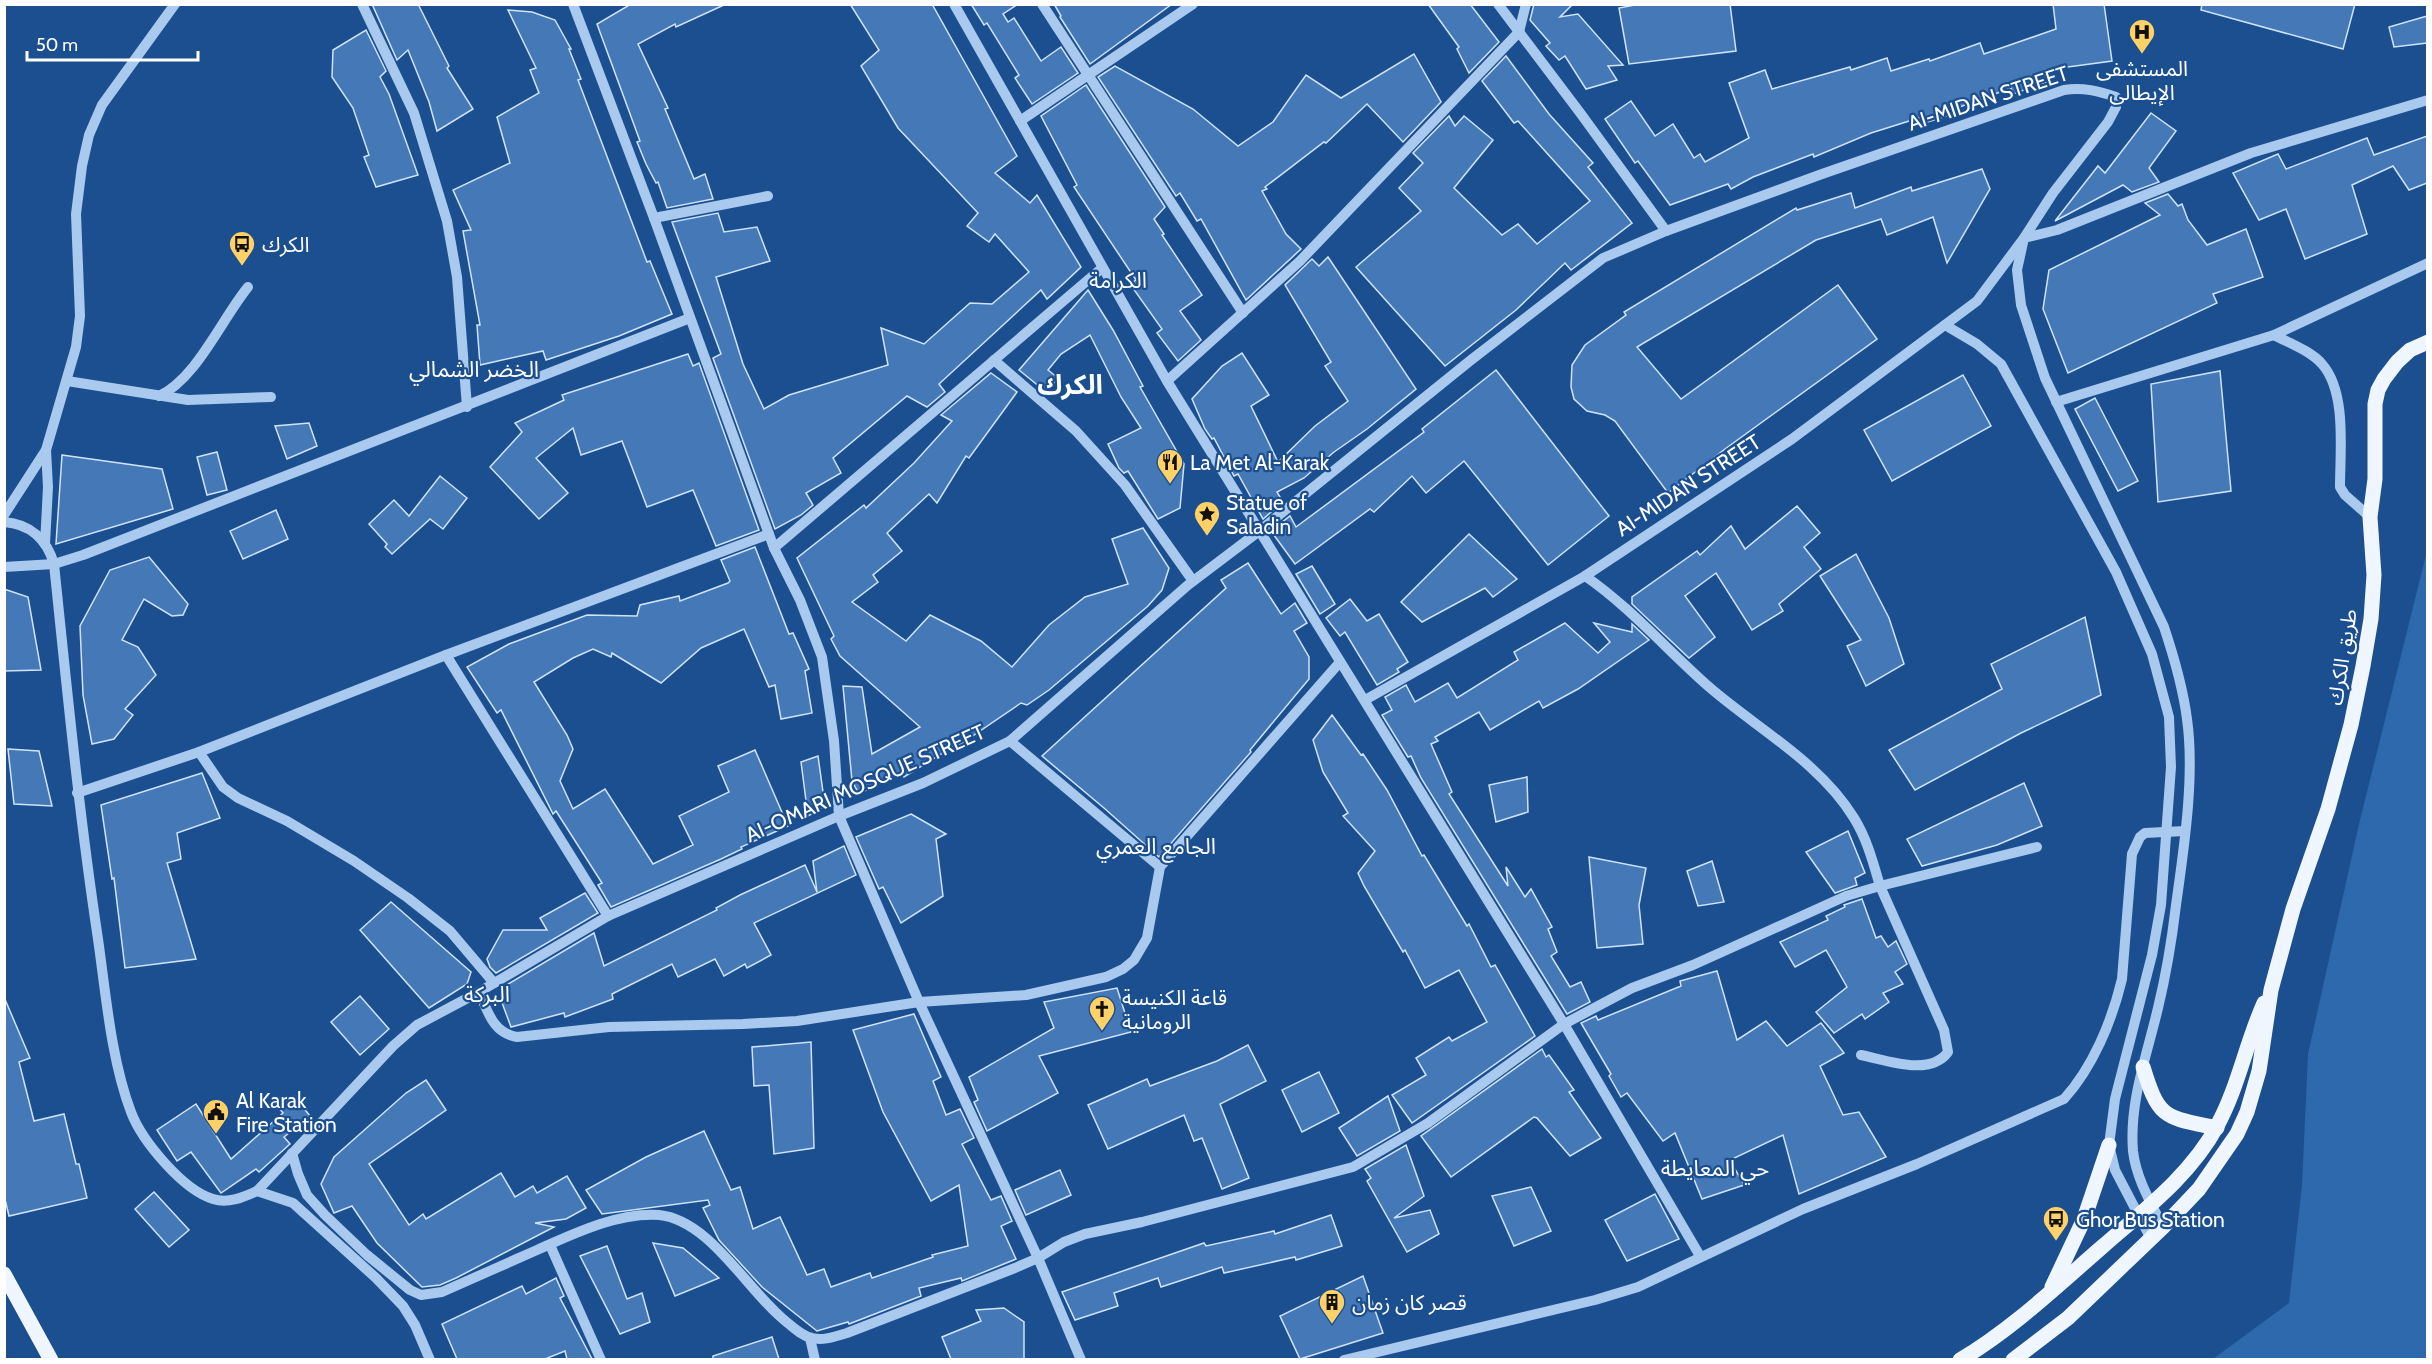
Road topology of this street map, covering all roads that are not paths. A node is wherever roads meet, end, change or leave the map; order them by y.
1 (175, 4) edge
2 (362, 4) edge
3 (954, 4) edge
4 (1042, 4) edge
5 (1193, 4) edge
6 (1498, 4) edge
7 (1526, 4) edge
8 (574, 5) edge
9 (1519, 32) junction
10 (1087, 74) junction
11 (2427, 100) edge
12 (1020, 121) junction
13 (768, 196) dead end
14 (654, 218) junction
15 (1666, 231) junction
16 (2024, 238) junction
17 (2427, 263) edge
18 (1102, 268) junction
19 (248, 287) dead end
20 (1243, 313) junction
21 (690, 318) junction
22 (1944, 325) junction
23 (2274, 335) junction
24 (2427, 342) edge
25 (994, 360) junction
26 (67, 381) junction
27 (1167, 381) junction
28 (159, 396) junction
29 (271, 397) dead end
30 (2056, 402) junction
31 (467, 407) junction
32 (46, 450) junction
33 (4, 515) edge
34 (2370, 517) junction
35 (4, 522) edge
36 (1258, 532) junction
37 (769, 534) junction
38 (45, 544) junction
39 (774, 548) junction
40 (54, 564) junction
41 (4, 567) edge
42 (1585, 576) junction
43 (1193, 581) junction
44 (446, 655) junction
45 (1340, 662) junction
46 (2176, 666) junction
47 (2158, 671) junction
48 (1365, 700) junction
49 (1010, 741) junction
50 (199, 752) junction
51 (77, 793) junction
52 (839, 816) junction
53 (2168, 831) junction
54 (2185, 831) junction
55 (2037, 847) dead end
56 (1160, 867) junction
57 (1880, 886) junction
58 (609, 916) junction
59 (494, 983) junction
60 (2271, 990) junction
61 (479, 993) junction
62 (919, 1002) junction
63 (1564, 1024) junction
64 (1861, 1055) dead end
65 (2143, 1067) junction
66 (2217, 1128) junction
67 (2109, 1145) junction
68 (292, 1153) junction
69 (257, 1191) junction
70 (2151, 1203) junction
71 (2138, 1216) junction
72 (2163, 1227) junction
73 (2151, 1239) junction
74 (550, 1245) junction
75 (1700, 1256) junction
76 (1038, 1258) junction
77 (4, 1274) edge
78 (421, 1295) junction
79 (2048, 1295) junction
80 (403, 1306) junction
81 (810, 1338) junction
82 (51, 1359) edge
83 (430, 1359) edge
84 (601, 1359) edge
85 (815, 1359) edge
86 (1081, 1359) edge
87 (1344, 1359) edge
88 (1959, 1359) edge
89 (2013, 1359) edge

1 - 26 street
2 - 31 street
3 - 12 street
4 - 10 street
5 - 10 street
6 - 9 street
7 - 9 street
8 - 14 street
9 - 15 street
9 - 20 street
10 - 12 street
10 - 20 street
11 - 16 street
12 - 18 street
13 - 14 street
14 - 21 street
15 - 16 street, AI-MIDAN STREET
15 - 36 street, AI-MIDAN STREET
16 - 22 street, AI-MIDAN STREET
16 - 30 street
17 - 23 street
18 - 25 street
18 - 27 street
19 - 28 street
20 - 27 street
21 - 31 street
21 - 37 street
22 - 42 street, AI-MIDAN STREET
22 - 47 street
23 - 30 street
23 - 34 street
24 - 34 main road, طريق الكرك
25 - 39 street
25 - 43 street
26 - 28 street
26 - 32 street
27 - 36 street
28 - 29 street
30 - 46 street
31 - 40 street
32 - 33 street
32 - 38 street
34 - 60 main road, طريق الكرك
35 - 38 street
36 - 43 street, AI-OMARI MOSQUE STREET
36 - 45 street
37 - 39 street
37 - 44 street
38 - 40 street
39 - 52 street
40 - 41 street
40 - 51 street
42 - 48 street, AI-MIDAN STREET
42 - 57 street
43 - 49 street, AI-OMARI MOSQUE STREET
44 - 50 street
44 - 58 street
45 - 48 street
45 - 56 street
46 - 47 street
46 - 54 street
47 - 53 street
48 - 63 street
49 - 52 street, AI-OMARI MOSQUE STREET
49 - 56 street
50 - 51 street
50 - 59 street
51 - 69 street
52 - 58 street, AI-OMARI MOSQUE STREET
52 - 62 street
53 - 54 street
53 - 67 street
53 - 75 street
54 - 65 street
55 - 57 street
56 - 62 street
57 - 63 street
57 - 64 street
58 - 59 street, AI-OMARI MOSQUE STREET
59 - 61 street, AI-OMARI MOSQUE STREET
60 - 66 main road, طريق الكرك
60 - 72 main road, طريق الكرك
61 - 62 street
61 - 68 street, AI-OMARI MOSQUE STREET
62 - 76 street
63 - 75 street
63 - 76 street
65 - 66 main road
65 - 70 street
66 - 70 main road, طريق الكرك
67 - 71 street
67 - 79 main road
68 - 69 street, AI-OMARI MOSQUE STREET
68 - 78 street
69 - 80 street
70 - 71 main road, طريق الكرك
70 - 72 street
71 - 73 street
71 - 79 main road, طريق الكرك
72 - 73 main road, طريق الكرك
73 - 89 main road, طريق الكرك
74 - 78 street
74 - 81 street
74 - 84 street
75 - 87 street
76 - 81 street
76 - 86 street
77 - 82 main road
78 - 80 street
79 - 88 main road, طريق الكرك
80 - 83 street
81 - 85 street

